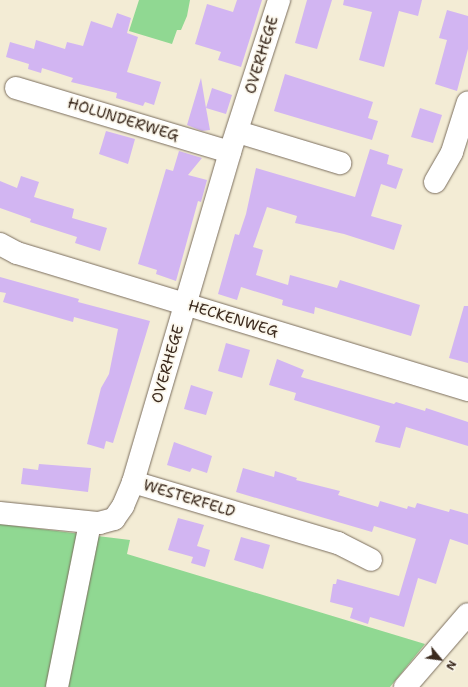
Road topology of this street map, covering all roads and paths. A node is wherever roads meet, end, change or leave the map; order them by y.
1 (279, 0) edge
2 (16, 88) dead end
3 (468, 102) edge
4 (234, 142) junction
5 (340, 163) dead end
6 (435, 182) dead end
7 (0, 244) edge
8 (185, 305) junction
9 (468, 390) edge
10 (133, 482) junction
11 (0, 513) edge
12 (90, 523) junction
13 (371, 560) dead end
14 (468, 614) edge
15 (57, 687) edge
16 (405, 687) edge

1 - 4 street, OVERHEGE
2 - 4 street, HOLUNDERWEG
3 - 6 street
4 - 5 street
4 - 8 street, OVERHEGE
7 - 8 street, HECKENWEG
8 - 9 street, HECKENWEG
8 - 10 street, OVERHEGE
10 - 12 street, WESTERFELD
10 - 13 street, WESTERFELD
11 - 12 street, WESTERFELD
12 - 15 street
14 - 16 street

